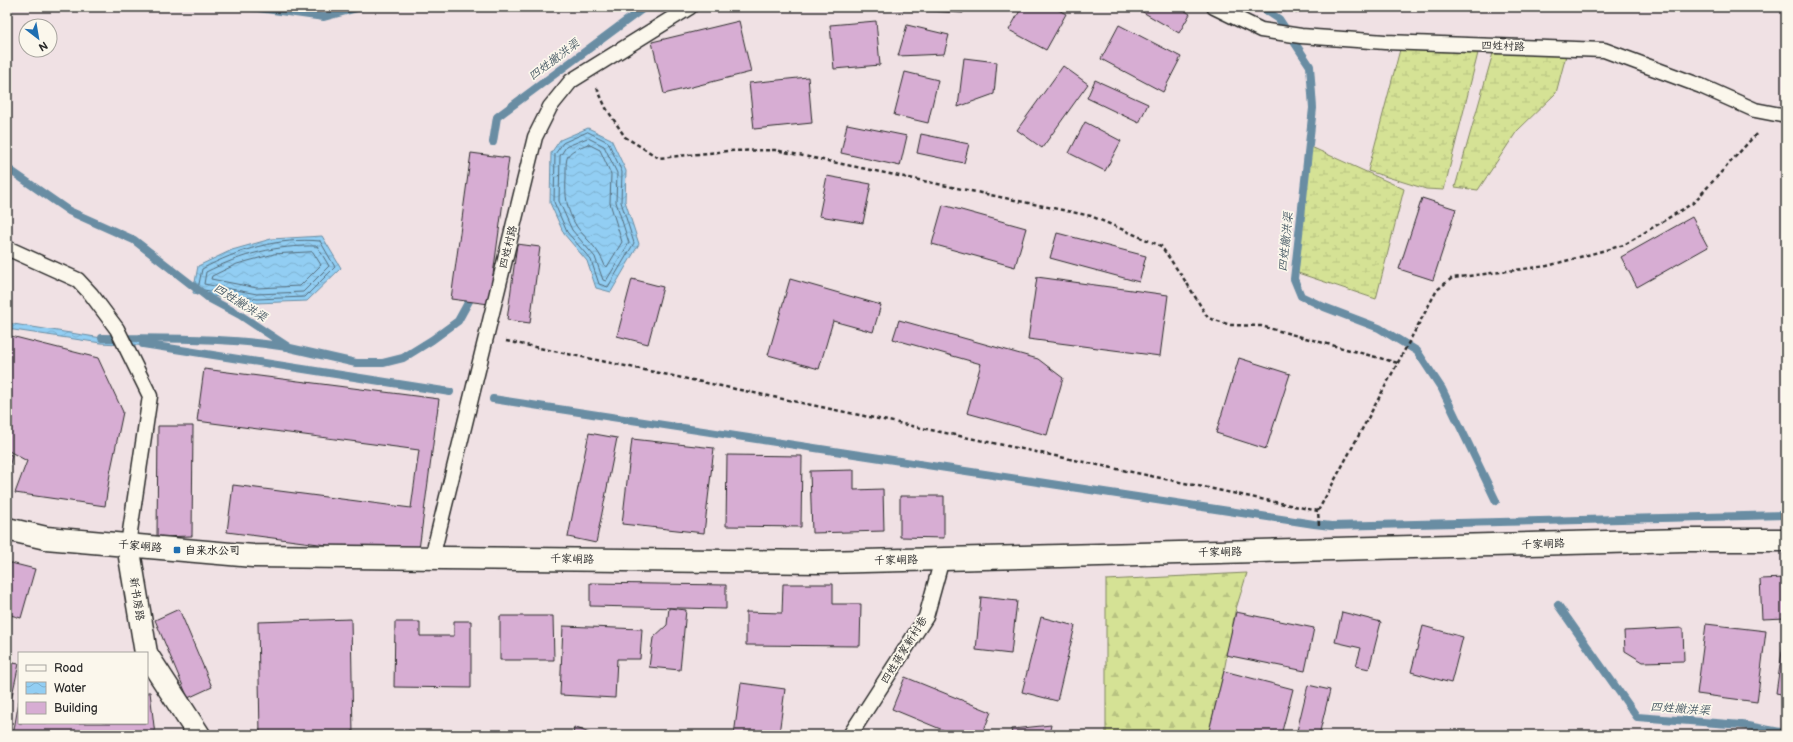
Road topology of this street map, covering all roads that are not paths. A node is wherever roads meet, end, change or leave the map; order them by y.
1 (690, 7) edge
2 (1214, 7) edge
3 (1780, 115) edge
4 (7, 248) edge
5 (7, 528) edge
6 (1786, 540) edge
7 (128, 545) junction
8 (432, 558) junction
9 (942, 559) junction
10 (147, 652) edge
11 (148, 656) edge
12 (199, 735) edge
13 (850, 735) edge

1 - 8 lane, 四姓村路
2 - 3 lane, 四姓村路
4 - 7 lane
5 - 7 main road, 千家峒路
6 - 9 main road, 千家峒路
7 - 8 main road, 千家峒路
7 - 10 main road, 新书房路
8 - 9 main road, 千家峒路
9 - 13 lane, 四姓蒋家新村巷
11 - 12 main road, 新书房路

